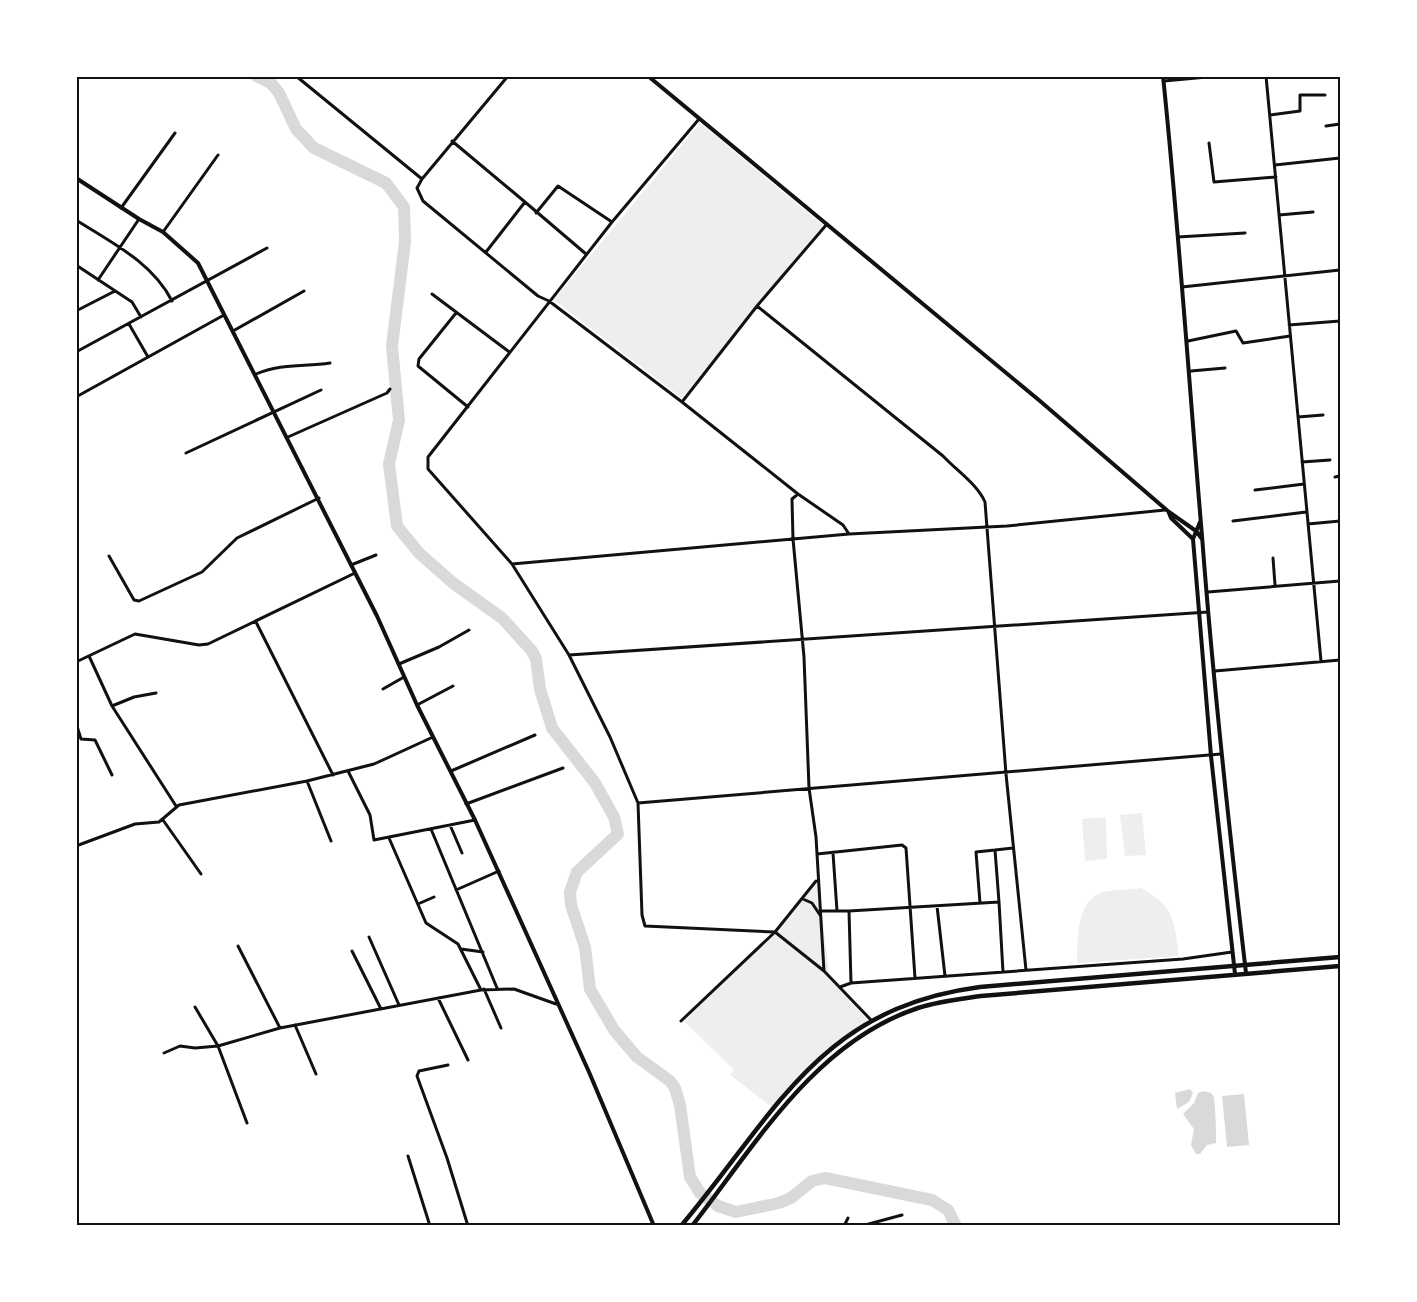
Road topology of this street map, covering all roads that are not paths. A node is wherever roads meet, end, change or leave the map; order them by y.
1 (296, 76) edge
2 (508, 76) edge
3 (648, 76) edge
4 (1218, 76) edge
5 (1266, 76) edge
6 (1164, 79) edge
7 (1325, 95) dead end
8 (1270, 115) junction
9 (700, 119) junction
10 (1341, 124) edge
11 (1326, 126) dead end
12 (175, 133) dead end
13 (453, 141) junction
14 (1209, 143) dead end
15 (218, 155) dead end
16 (1341, 158) edge
17 (1275, 165) junction
18 (1276, 177) junction
19 (76, 178) edge
20 (422, 179) junction
21 (525, 202) junction
22 (121, 208) junction
23 (1313, 212) dead end
24 (536, 213) junction
25 (1279, 215) junction
26 (139, 219) junction
27 (76, 220) edge
28 (612, 222) junction
29 (827, 224) junction
30 (163, 232) junction
31 (1245, 233) dead end
32 (1178, 237) junction
33 (120, 247) junction
34 (267, 248) dead end
35 (486, 252) junction
36 (586, 254) junction
37 (76, 265) edge
38 (1341, 270) edge
39 (1285, 274) junction
40 (98, 280) junction
41 (208, 281) junction
42 (1182, 287) junction
43 (115, 291) junction
44 (304, 291) dead end
45 (432, 294) dead end
46 (172, 301) junction
47 (549, 302) junction
48 (757, 306) junction
49 (76, 310) edge
50 (456, 313) junction
51 (224, 315) junction
52 (141, 317) junction
53 (1341, 321) edge
54 (129, 324) junction
55 (1290, 325) junction
56 (233, 331) junction
57 (1290, 336) junction
58 (1188, 341) junction
59 (508, 351) junction
60 (76, 352) edge
61 (148, 357) junction
62 (330, 363) dead end
63 (1225, 368) dead end
64 (1191, 371) junction
65 (256, 374) junction
66 (390, 389) dead end
67 (321, 390) dead end
68 (76, 397) edge
69 (682, 402) junction
70 (468, 407) junction
71 (274, 411) junction
72 (1323, 415) dead end
73 (1298, 417) junction
74 (288, 437) junction
75 (186, 453) dead end
76 (1330, 460) dead end
77 (1302, 462) junction
78 (1341, 476) edge
79 (1335, 477) dead end
80 (1304, 484) junction
81 (1255, 490) dead end
82 (798, 494) junction
83 (319, 498) junction
84 (1168, 511) junction
85 (1306, 512) junction
86 (1233, 521) dead end
87 (1341, 521) edge
88 (1201, 522) junction
89 (1308, 524) junction
90 (987, 527) junction
91 (1196, 531) junction
92 (849, 534) junction
93 (793, 539) junction
94 (1193, 539) junction
95 (1202, 540) junction
96 (376, 555) dead end
97 (108, 556) dead end
98 (1273, 558) dead end
99 (512, 564) junction
100 (351, 565) junction
101 (355, 573) junction
102 (1341, 581) edge
103 (1313, 584) junction
104 (1275, 585) junction
105 (1208, 592) junction
106 (1210, 612) junction
107 (1201, 613) junction
108 (256, 622) junction
109 (996, 627) junction
110 (469, 630) dead end
111 (803, 640) junction
112 (570, 655) junction
113 (89, 656) junction
114 (1341, 660) edge
115 (1321, 661) junction
116 (76, 662) edge
117 (399, 664) junction
118 (1215, 671) junction
119 (404, 677) junction
120 (453, 686) dead end
121 (383, 689) dead end
122 (156, 693) dead end
123 (417, 705) junction
124 (112, 706) junction
125 (76, 723) edge
126 (535, 735) dead end
127 (433, 737) junction
128 (1221, 754) junction
129 (1211, 756) junction
130 (563, 768) dead end
131 (348, 771) junction
132 (451, 771) junction
133 (1006, 774) junction
134 (112, 775) dead end
135 (333, 775) junction
136 (307, 781) junction
137 (809, 788) junction
138 (638, 803) junction
139 (466, 804) junction
140 (175, 807) junction
141 (163, 820) junction
142 (475, 820) junction
143 (450, 825) junction
144 (431, 829) junction
145 (388, 838) junction
146 (331, 841) dead end
147 (76, 846) edge
148 (1013, 848) junction
149 (995, 850) junction
150 (833, 852) junction
151 (462, 853) dead end
152 (817, 854) junction
153 (499, 871) junction
154 (201, 874) dead end
155 (817, 879) junction
156 (456, 890) junction
157 (434, 897) dead end
158 (803, 899) junction
159 (999, 902) junction
160 (980, 903) junction
161 (418, 904) junction
162 (937, 905) junction
163 (911, 907) junction
164 (820, 910) junction
165 (837, 911) junction
166 (849, 911) junction
167 (820, 917) junction
168 (776, 932) junction
169 (369, 937) dead end
170 (238, 946) dead end
171 (461, 949) junction
172 (352, 951) dead end
173 (1232, 952) junction
174 (484, 954) junction
175 (1341, 957) edge
176 (1245, 965) junction
177 (1234, 966) junction
178 (1341, 966) edge
179 (824, 970) junction
180 (1026, 970) junction
181 (1003, 972) junction
182 (1246, 973) junction
183 (1235, 974) junction
184 (945, 976) junction
185 (915, 978) junction
186 (851, 983) junction
187 (840, 987) junction
188 (497, 988) junction
189 (482, 990) junction
190 (438, 998) junction
191 (556, 1003) junction
192 (399, 1005) junction
193 (195, 1006) dead end
194 (381, 1010) junction
195 (871, 1020) junction
196 (681, 1022) dead end
197 (295, 1025) junction
198 (501, 1028) dead end
199 (280, 1029) junction
200 (218, 1046) junction
201 (164, 1053) dead end
202 (468, 1060) dead end
203 (448, 1065) dead end
204 (316, 1074) dead end
205 (247, 1123) dead end
206 (408, 1156) dead end
207 (902, 1215) dead end
208 (848, 1218) dead end
209 (683, 1224) edge
210 (864, 1225) edge
211 (430, 1226) edge
212 (468, 1226) edge
213 (654, 1226) edge
214 (692, 1226) edge
215 (844, 1226) edge

1 - 20 street
2 - 13 street
3 - 9 street
4 - 6 street
5 - 8 street
6 - 32 street
7 - 8 street
8 - 17 street
9 - 28 street
9 - 29 street
10 - 11 street
12 - 22 street
13 - 20 street
13 - 21 street
14 - 18 street
15 - 30 street
16 - 17 street
17 - 18 street
18 - 25 street
19 - 22 street
20 - 35 street
21 - 24 street
21 - 35 street
22 - 26 street
23 - 25 street
24 - 28 street
24 - 36 street
25 - 39 street
26 - 30 street
26 - 33 street
27 - 33 street
28 - 36 street
29 - 48 street
29 - 84 street
30 - 41 street
31 - 32 street
32 - 42 street
33 - 40 street
33 - 46 street
34 - 41 street
35 - 47 street
36 - 47 street
37 - 40 street
38 - 39 street
39 - 42 street
39 - 55 street
40 - 43 street
41 - 46 street
41 - 51 street
42 - 58 street
43 - 49 street
43 - 52 street
44 - 56 street
45 - 50 street
46 - 52 street
47 - 59 street
47 - 69 street
48 - 69 street
48 - 90 street
50 - 59 street
50 - 70 street
51 - 56 street
51 - 61 street
52 - 54 street
53 - 55 street
54 - 60 street
54 - 61 street
55 - 57 street
56 - 65 street
57 - 58 street
57 - 73 street
58 - 64 street
59 - 70 street
61 - 68 street
62 - 65 street
63 - 64 street
64 - 88 street
65 - 71 street
66 - 74 street
67 - 71 street
69 - 82 street
70 - 99 street
71 - 74 street
71 - 75 street
72 - 73 street
73 - 77 street
74 - 83 street
76 - 77 street
77 - 80 street
78 - 79 street
80 - 81 street
80 - 85 street
82 - 92 street
82 - 93 street
83 - 97 street
83 - 100 street
84 - 90 street
84 - 91 street
84 - 94 street
85 - 86 street
85 - 89 street
87 - 89 street
88 - 91 street
88 - 95 street
89 - 103 street
90 - 92 street
90 - 109 street
91 - 94 street
91 - 95 street
92 - 93 street
93 - 99 street
93 - 111 street
94 - 107 street
95 - 105 street
96 - 100 street
98 - 104 street
99 - 112 street
100 - 101 street
101 - 108 street
101 - 117 street
102 - 103 street
103 - 104 street
103 - 115 street
104 - 105 street
105 - 106 street
106 - 107 street
106 - 118 street
107 - 109 street
107 - 129 street
108 - 113 street
108 - 135 street
109 - 111 street
109 - 133 street
110 - 117 street
111 - 112 street
111 - 137 street
112 - 138 street
113 - 116 street
113 - 124 street
114 - 115 street
115 - 118 street
117 - 119 street
118 - 128 street
119 - 121 street
119 - 123 street
120 - 123 street
122 - 124 street
123 - 127 street
124 - 140 street
125 - 134 street
126 - 132 street
127 - 131 street
127 - 132 street
128 - 129 street
128 - 176 street
129 - 133 street
129 - 173 street
130 - 139 street
131 - 135 street
131 - 145 street
132 - 139 street
133 - 137 street
133 - 148 street
135 - 136 street
136 - 140 street
136 - 146 street
137 - 138 street
137 - 152 street
138 - 168 street
139 - 142 street
140 - 141 street
141 - 147 street
141 - 154 street
142 - 143 street
142 - 153 street
143 - 144 street
143 - 151 street
144 - 145 street
144 - 156 street
145 - 161 street
148 - 149 street
148 - 180 street
149 - 159 street
149 - 160 street
150 - 152 street
150 - 163 street
150 - 165 street
152 - 155 street
153 - 156 street
153 - 191 street
155 - 158 street
155 - 164 street
156 - 174 street
157 - 161 street
158 - 167 street
158 - 168 street
159 - 160 street
159 - 181 street
160 - 162 street
161 - 171 street
162 - 163 street
162 - 184 street
163 - 166 street
163 - 185 street
164 - 165 street
164 - 167 street
165 - 166 street
166 - 186 street
167 - 179 street
168 - 179 street
168 - 196 street
169 - 192 street
170 - 199 street
171 - 174 street
171 - 189 street
172 - 194 street
173 - 177 street
173 - 180 street
174 - 188 street
175 - 176 highway
176 - 177 highway
176 - 182 street
177 - 183 street
177 - 195 highway
178 - 182 highway
179 - 187 street
180 - 181 street
181 - 184 street
182 - 183 highway
183 - 214 highway
184 - 185 street
185 - 186 street
186 - 187 street
187 - 195 street
188 - 189 street
188 - 191 street
189 - 190 street
189 - 198 street
190 - 192 street
190 - 202 street
191 - 213 street
192 - 194 street
193 - 200 street
194 - 197 street
195 - 209 highway
197 - 199 street
197 - 204 street
199 - 200 street
200 - 201 street
200 - 205 street
203 - 212 street
206 - 211 street
207 - 210 street
208 - 215 street

